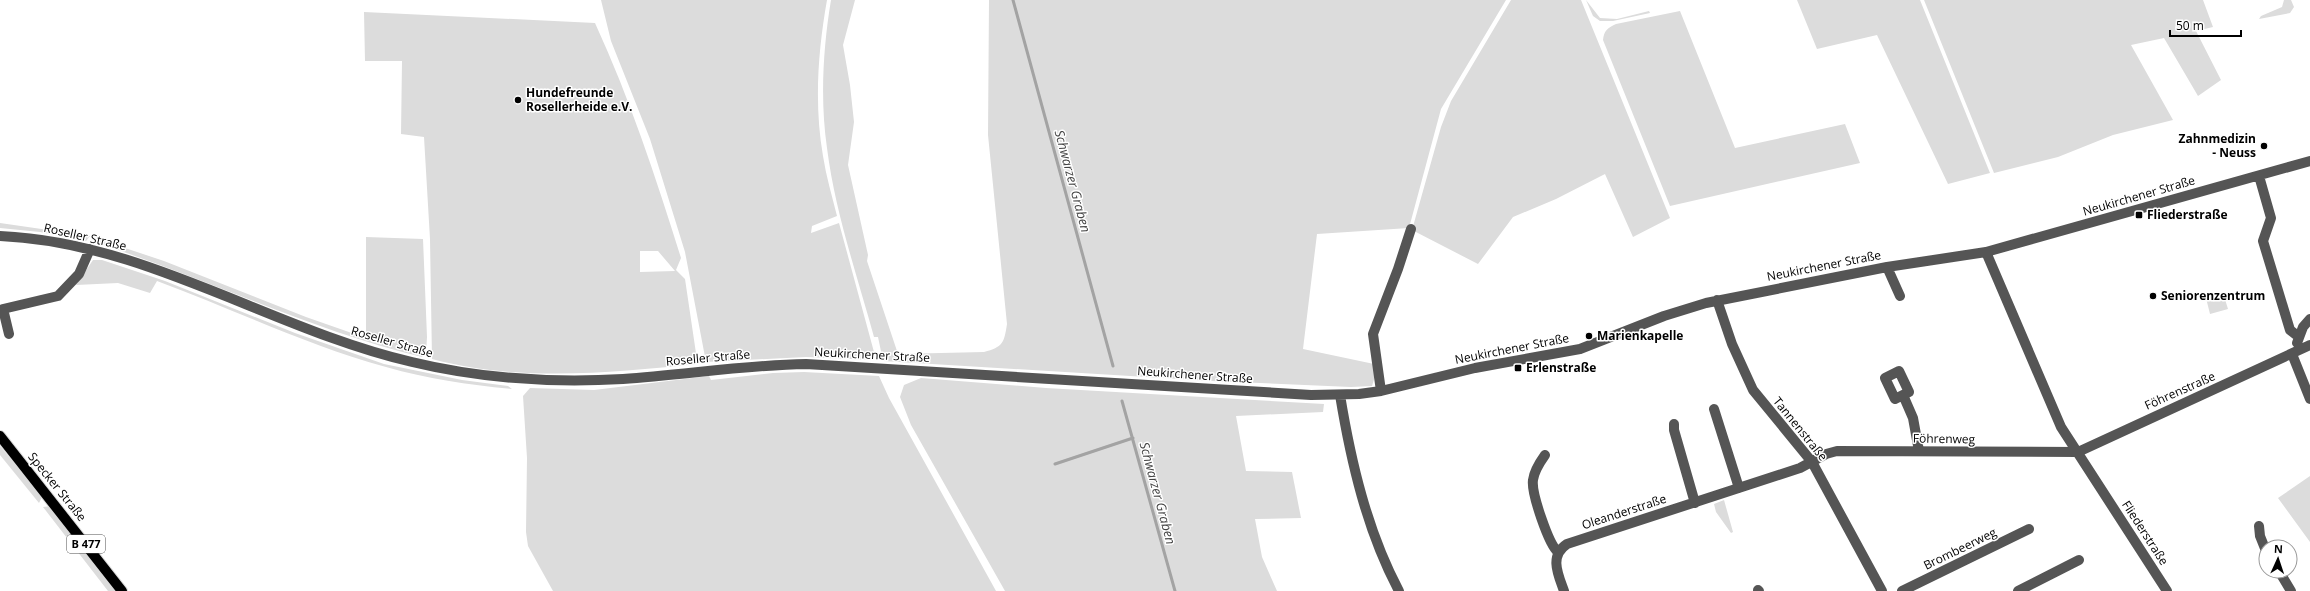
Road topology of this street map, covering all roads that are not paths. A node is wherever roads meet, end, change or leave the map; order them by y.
1 (2310, 161) edge
2 (2259, 176) junction
3 (1411, 229) dead end
4 (0, 236) edge
5 (90, 249) junction
6 (1986, 252) junction
7 (1887, 267) junction
8 (1900, 296) dead end
9 (1717, 300) junction
10 (2310, 319) edge
11 (9, 334) dead end
12 (2299, 337) junction
13 (2310, 345) edge
14 (2292, 354) junction
15 (793, 364) joint
16 (1381, 391) junction
17 (1340, 395) junction
18 (1903, 395) dead end
19 (2310, 399) edge
20 (1714, 409) dead end
21 (1674, 424) dead end
22 (0, 436) edge
23 (1919, 452) junction
24 (2078, 452) junction
25 (1544, 455) dead end
26 (1812, 462) junction
27 (1739, 488) junction
28 (1695, 503) junction
29 (2259, 526) dead end
30 (2029, 529) dead end
31 (2261, 539) edge
32 (1560, 550) junction
33 (2079, 560) dead end
34 (2284, 579) edge
35 (122, 591) edge
36 (1399, 591) edge
37 (1564, 591) edge
38 (1882, 591) edge
39 (1902, 591) edge
40 (2018, 591) edge
41 (2167, 591) edge
42 (2291, 591) edge

1 - 2 street, Neukirchener Straße
2 - 6 street, Neukirchener Straße
2 - 12 street
3 - 16 street
4 - 5 street, Roseller Straße
5 - 11 street
5 - 15 street, Roseller Straße
6 - 7 street, Neukirchener Straße
6 - 24 street, Fliederstraße
7 - 8 street
7 - 9 street, Neukirchener Straße
9 - 16 street, Neukirchener Straße
9 - 26 street, Tannenstraße
10 - 12 street
12 - 14 street
13 - 14 street, Föhrenstraße
14 - 19 street
14 - 24 street, Föhrenstraße
15 - 17 street, Neukirchener Straße
16 - 17 street, Neukirchener Straße
17 - 36 street
18 - 23 street
20 - 27 street
21 - 28 street
22 - 35 main road, Specker Straße / B 477
23 - 24 street, Föhrenweg
23 - 26 street, Föhrenweg
24 - 41 street, Fliederstraße
25 - 32 street
26 - 27 street, Oleanderstraße
26 - 38 street, Tannenstraße
27 - 28 street, Oleanderstraße
28 - 32 street, Oleanderstraße
29 - 31 street
30 - 39 street, Brombeerweg
32 - 37 street
33 - 40 street
34 - 42 street

